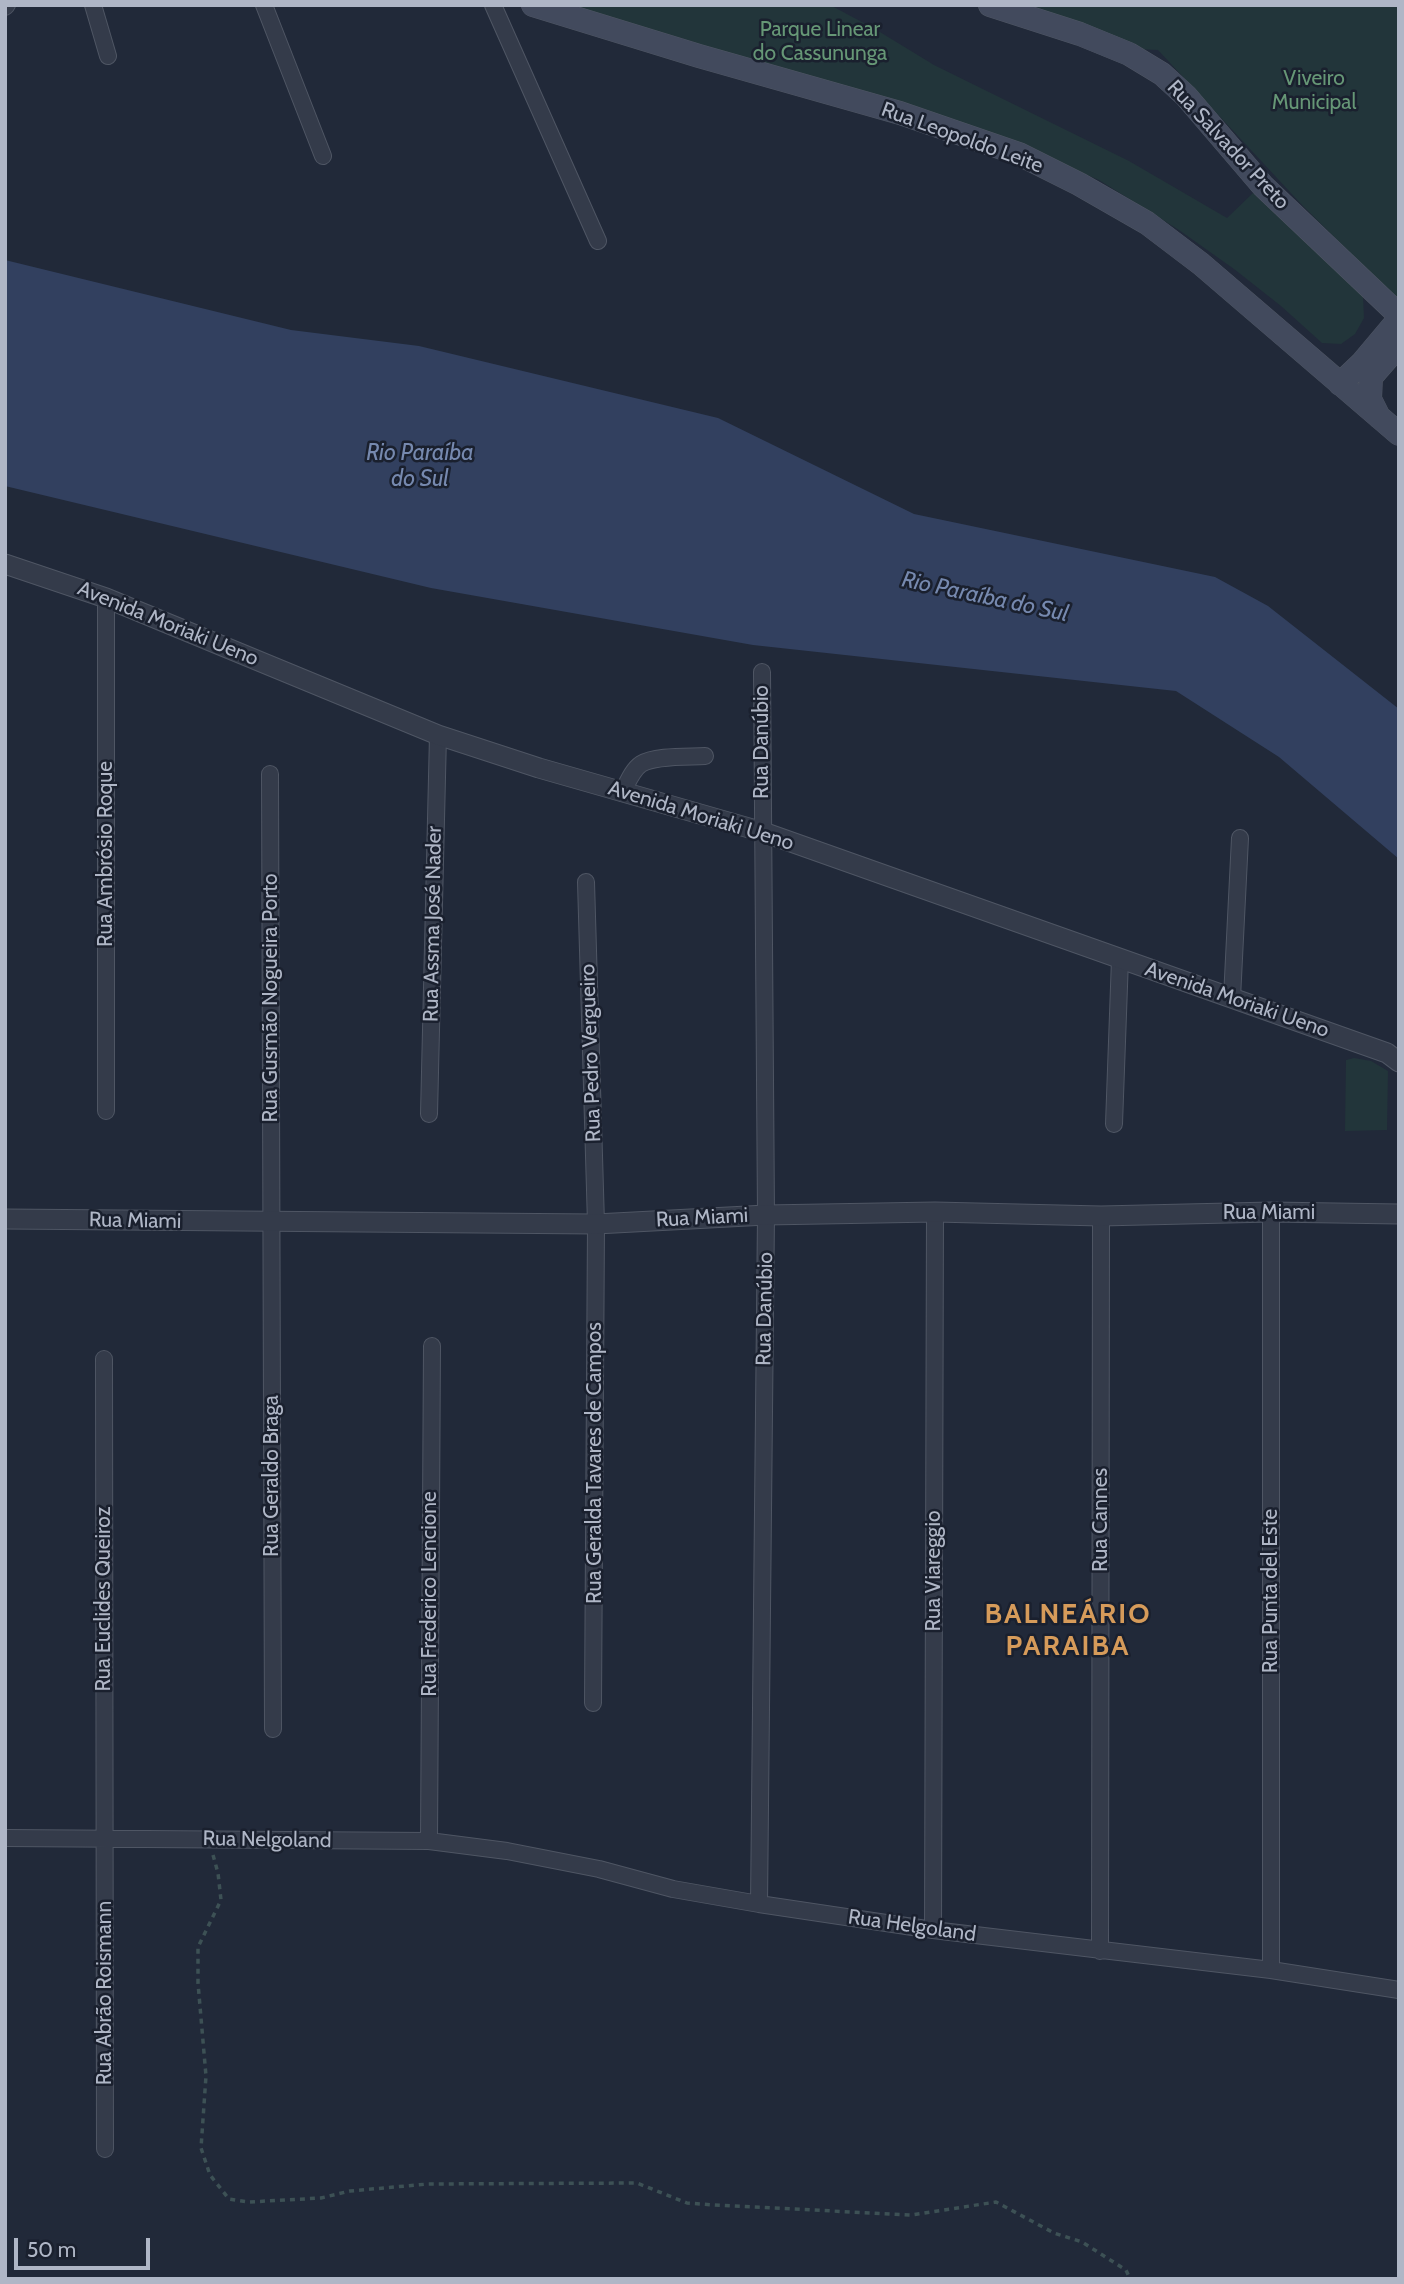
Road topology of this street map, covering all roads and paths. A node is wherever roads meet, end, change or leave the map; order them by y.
1 (93, 5) edge
2 (264, 5) edge
3 (493, 5) edge
4 (533, 5) edge
5 (990, 5) edge
6 (108, 56) dead end
7 (323, 156) dead end
8 (598, 241) dead end
9 (1399, 317) edge
10 (1399, 345) edge
11 (1371, 377) junction
12 (1343, 387) junction
13 (1379, 417) junction
14 (1399, 434) edge
15 (5, 564) edge
16 (106, 598) junction
17 (762, 672) dead end
18 (438, 735) junction
19 (705, 757) dead end
20 (270, 774) dead end
21 (622, 793) junction
22 (763, 832) junction
23 (1240, 838) dead end
24 (586, 882) dead end
25 (1121, 959) junction
26 (1232, 998) junction
27 (1399, 1062) edge
28 (106, 1111) dead end
29 (429, 1114) dead end
30 (1114, 1124) dead end
31 (934, 1212) junction
32 (1271, 1212) junction
33 (1399, 1214) edge
34 (766, 1215) junction
35 (1101, 1216) junction
36 (5, 1219) edge
37 (271, 1223) junction
38 (596, 1224) junction
39 (432, 1346) dead end
40 (104, 1359) dead end
41 (593, 1703) dead end
42 (273, 1729) dead end
43 (5, 1838) edge
44 (105, 1838) junction
45 (207, 1839) junction
46 (429, 1841) junction
47 (759, 1904) junction
48 (933, 1930) junction
49 (1100, 1951) junction
50 (1271, 1970) junction
51 (1399, 1990) edge
52 (105, 2148) dead end
53 (1130, 2279) edge

1 - 6 street
2 - 7 street
3 - 8 street
4 - 12 main road, Rua Leopoldo Leite
5 - 9 main road, Rua Salvador Preto
9 - 12 main road
10 - 11 main road
11 - 12 main road
11 - 13 main road
12 - 13 main road, Rua Leopoldo Leite
13 - 14 main road, Rua Leopoldo Leite
15 - 16 street, Avenida Moriaki Ueno
16 - 18 street, Avenida Moriaki Ueno
16 - 28 street, Rua Ambrósio Roque
17 - 22 street, Rua Danúbio
18 - 21 street, Avenida Moriaki Ueno
18 - 29 street, Rua Assma José Nader
19 - 21 street
20 - 37 street, Rua Gusmão Nogueira Porto
21 - 22 street, Avenida Moriaki Ueno
22 - 25 street, Avenida Moriaki Ueno
22 - 34 street, Rua Danúbio
23 - 26 street
24 - 38 street, Rua Pedro Vergueiro
25 - 26 street, Avenida Moriaki Ueno
25 - 30 street
26 - 27 street, Avenida Moriaki Ueno
31 - 34 street, Rua Miami
31 - 35 street, Rua Miami
31 - 48 street, Rua Viareggio
32 - 33 street, Rua Miami
32 - 35 street, Rua Miami
32 - 50 street, Rua Punta del Este
34 - 38 street, Rua Miami
34 - 47 street, Rua Danúbio
35 - 49 street, Rua Cannes
36 - 37 street, Rua Miami
37 - 38 street, Rua Miami
37 - 42 street, Rua Geraldo Braga
38 - 41 street, Rua Geralda Tavares de Campos
39 - 46 street, Rua Frederico Lencione
40 - 44 street, Rua Euclides Queiroz
43 - 44 street
44 - 45 street, Rua Nelgoland
44 - 52 street, Rua Abrão Roismann
45 - 46 street, Rua Nelgoland
45 - 53 path
46 - 47 street, Rua Helgoland
47 - 48 street, Rua Helgoland
48 - 49 street, Rua Helgoland
49 - 50 street, Rua Helgoland
50 - 51 street, Rua Helgoland

